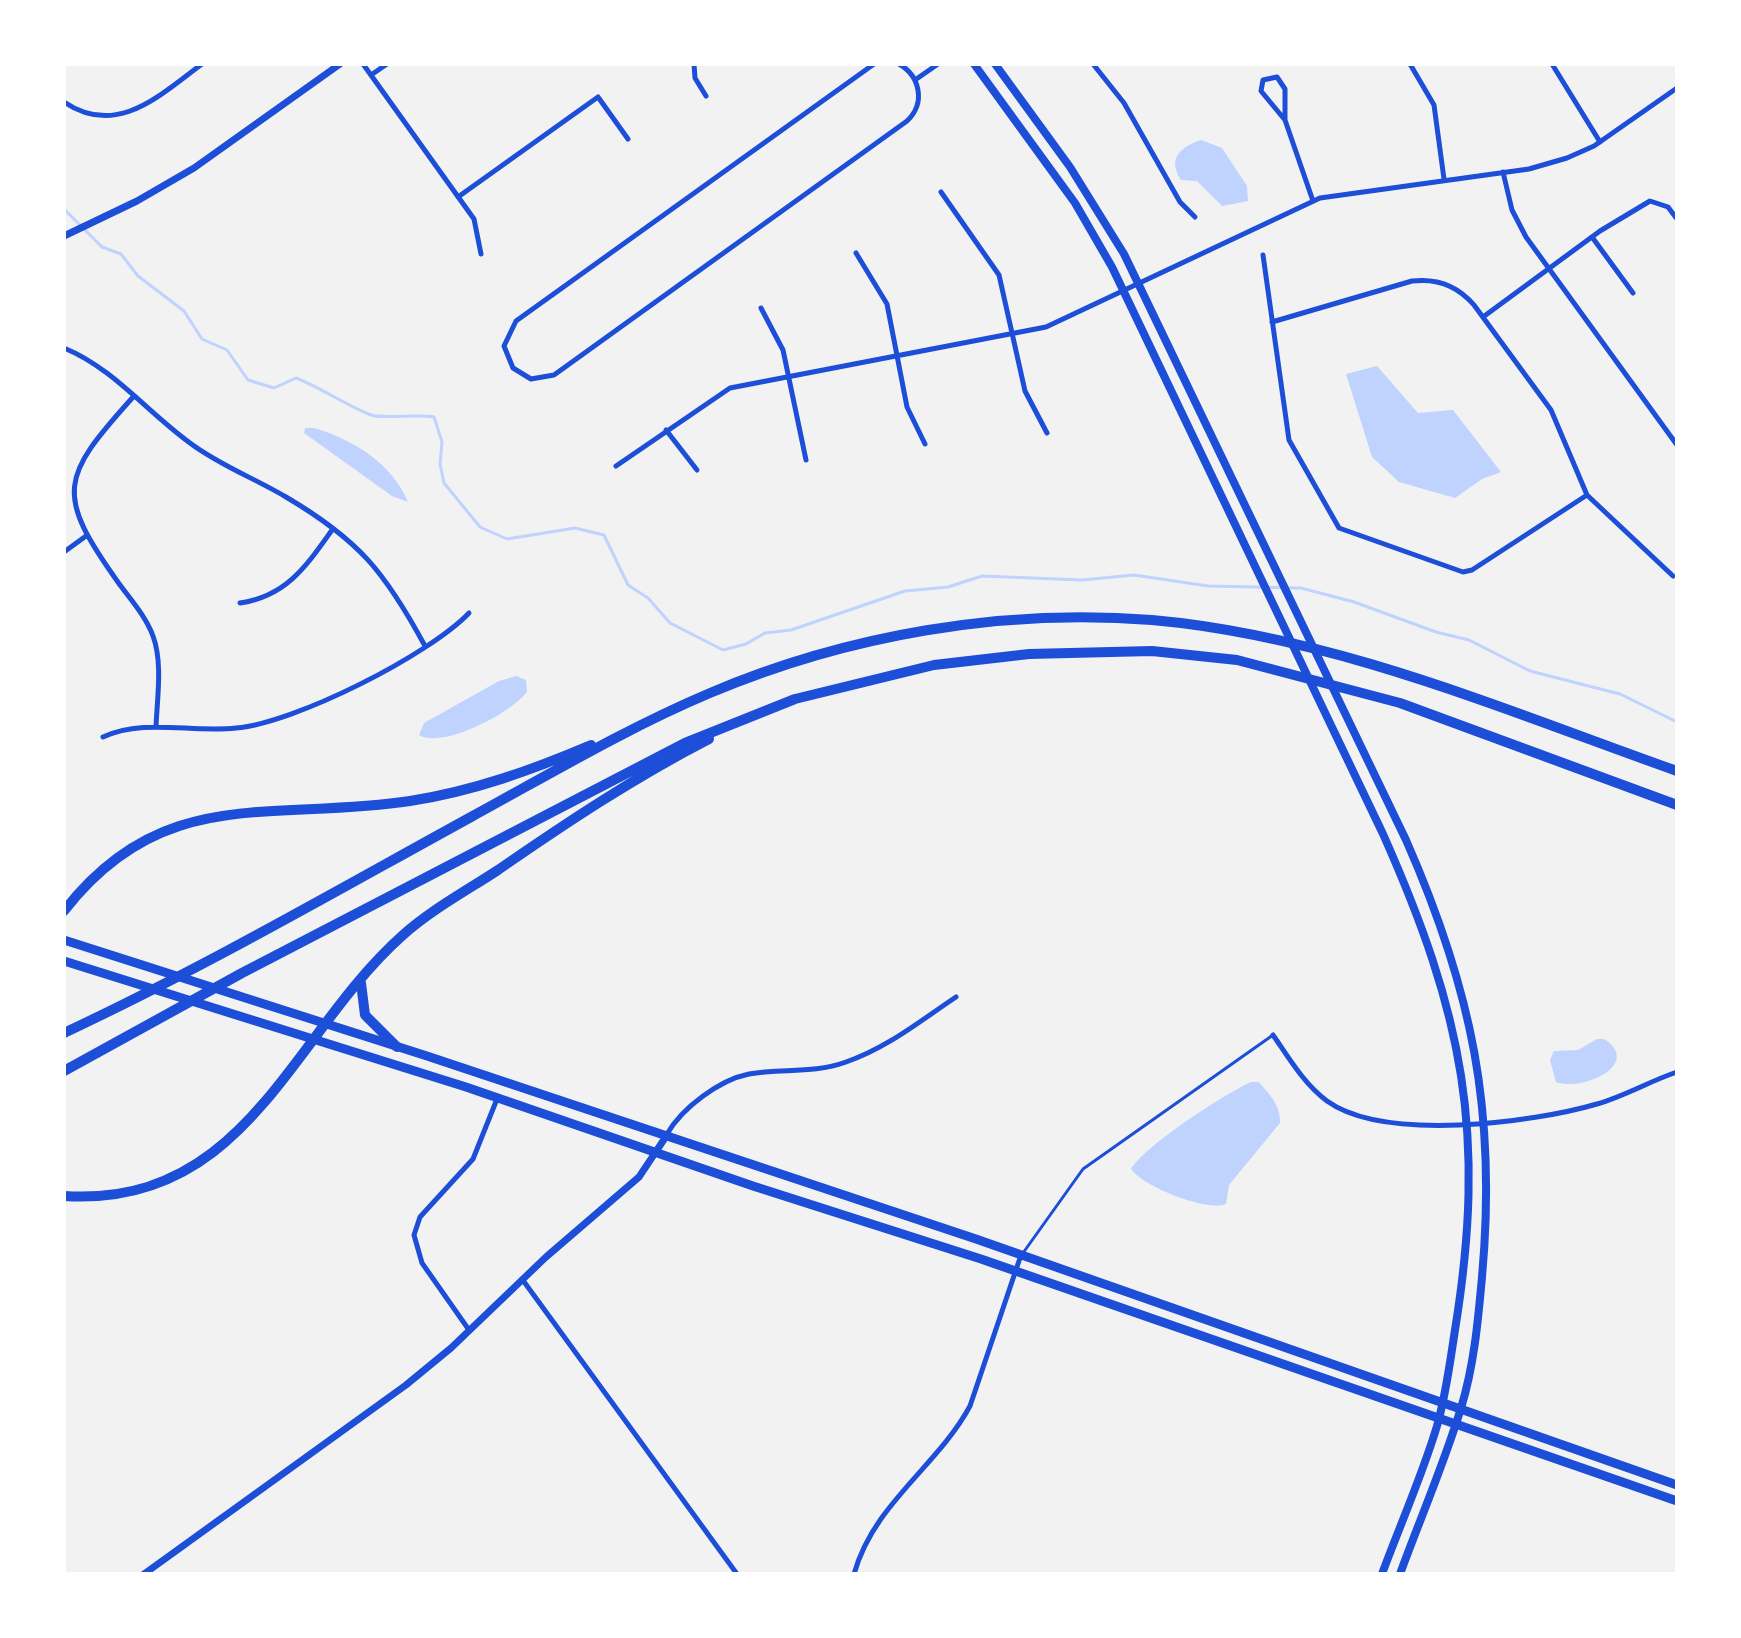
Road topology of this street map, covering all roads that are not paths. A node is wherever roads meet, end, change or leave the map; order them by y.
1 (202, 64) edge
2 (340, 64) edge
3 (363, 64) edge
4 (387, 64) edge
5 (694, 64) edge
6 (874, 64) edge
7 (899, 64) edge
8 (916, 64) edge
9 (938, 64) edge
10 (974, 64) edge
11 (995, 64) edge
12 (1093, 64) edge
13 (1410, 64) edge
14 (1552, 64) edge
15 (371, 75) junction
16 (912, 75) junction
17 (1677, 88) edge
18 (706, 96) dead end
19 (64, 102) edge
20 (1285, 120) junction
21 (628, 139) dead end
22 (1600, 142) junction
23 (1503, 172) junction
24 (1444, 179) junction
25 (941, 192) dead end
26 (458, 197) junction
27 (1313, 201) junction
28 (1195, 217) dead end
29 (1677, 219) edge
30 (64, 236) edge
31 (1592, 237) junction
32 (856, 253) dead end
33 (481, 254) dead end
34 (1263, 255) dead end
35 (1548, 268) junction
36 (1131, 286) junction
37 (1633, 293) dead end
38 (761, 308) dead end
39 (1483, 317) junction
40 (1272, 322) junction
41 (1011, 333) junction
42 (64, 348) edge
43 (897, 354) junction
44 (789, 375) junction
45 (134, 396) junction
46 (666, 430) junction
47 (1047, 433) dead end
48 (925, 444) dead end
49 (1677, 445) edge
50 (806, 460) dead end
51 (616, 466) dead end
52 (697, 470) dead end
53 (1587, 495) junction
54 (332, 530) junction
55 (86, 536) junction
56 (64, 552) edge
57 (1676, 577) edge
58 (240, 603) dead end
59 (469, 613) dead end
60 (425, 646) junction
61 (805, 696) junction
62 (659, 716) junction
63 (156, 727) junction
64 (103, 737) dead end
65 (1677, 771) edge
66 (1677, 805) edge
67 (64, 911) edge
68 (64, 940) edge
69 (64, 961) edge
70 (361, 982) junction
71 (956, 997) dead end
72 (326, 1024) junction
73 (64, 1033) edge
74 (1273, 1035) joint
75 (311, 1041) junction
76 (397, 1047) junction
77 (64, 1071) edge
78 (1677, 1072) edge
79 (497, 1098) junction
80 (1485, 1121) junction
81 (1468, 1123) junction
82 (665, 1138) junction
83 (656, 1153) junction
84 (64, 1196) edge
85 (1021, 1255) junction
86 (1016, 1271) junction
87 (522, 1279) junction
88 (470, 1331) junction
89 (1442, 1403) junction
90 (1461, 1409) junction
91 (1439, 1418) junction
92 (1455, 1424) junction
93 (1677, 1485) edge
94 (1677, 1501) edge
95 (144, 1574) edge
96 (737, 1574) edge
97 (854, 1574) edge
98 (1382, 1574) edge
99 (1400, 1574) edge

1 - 19 street
2 - 30 street
3 - 15 street
4 - 15 street
5 - 18 street
6 - 16 street
7 - 16 street
8 - 16 street
9 - 16 street
10 - 36 main road
11 - 36 main road
12 - 28 street
13 - 24 street
14 - 22 street
15 - 26 street
17 - 22 street
20 - 20 street
20 - 27 street
21 - 26 street
22 - 23 street
23 - 24 street
23 - 35 street
24 - 27 street
25 - 41 street
26 - 33 street
27 - 36 street
29 - 31 street
31 - 35 street
31 - 37 street
32 - 43 street
34 - 40 street
35 - 39 street
35 - 49 street
36 - 41 street
36 - 80 main road
36 - 81 main road
38 - 44 street
39 - 40 street
39 - 53 street
40 - 53 street
41 - 43 street
41 - 47 street
42 - 45 street
43 - 44 street
43 - 48 street
44 - 46 street
44 - 50 street
45 - 54 street
45 - 55 street
46 - 51 street
46 - 52 street
53 - 57 street
54 - 58 street
54 - 60 street
55 - 56 street
55 - 63 street
59 - 60 street
60 - 63 street
61 - 66 highway
61 - 70 highway
61 - 77 highway
62 - 65 highway
62 - 67 highway
62 - 73 highway
63 - 64 street
68 - 72 main road
69 - 75 main road
70 - 72 highway
70 - 76 highway
71 - 82 street
72 - 75 highway
72 - 76 main road
74 - 81 street
74 - 85 lane
75 - 79 main road
75 - 84 highway
76 - 82 main road
78 - 80 street
79 - 83 main road
79 - 88 street
80 - 81 street
80 - 90 main road
81 - 89 main road
82 - 83 street
82 - 85 main road
83 - 86 main road
83 - 87 street
85 - 86 street
85 - 89 main road
86 - 91 main road
86 - 97 street
87 - 88 street
87 - 96 street
88 - 95 street
89 - 90 main road
89 - 91 main road
90 - 92 main road
90 - 93 main road
91 - 92 main road
91 - 98 main road
92 - 94 main road
92 - 99 main road

